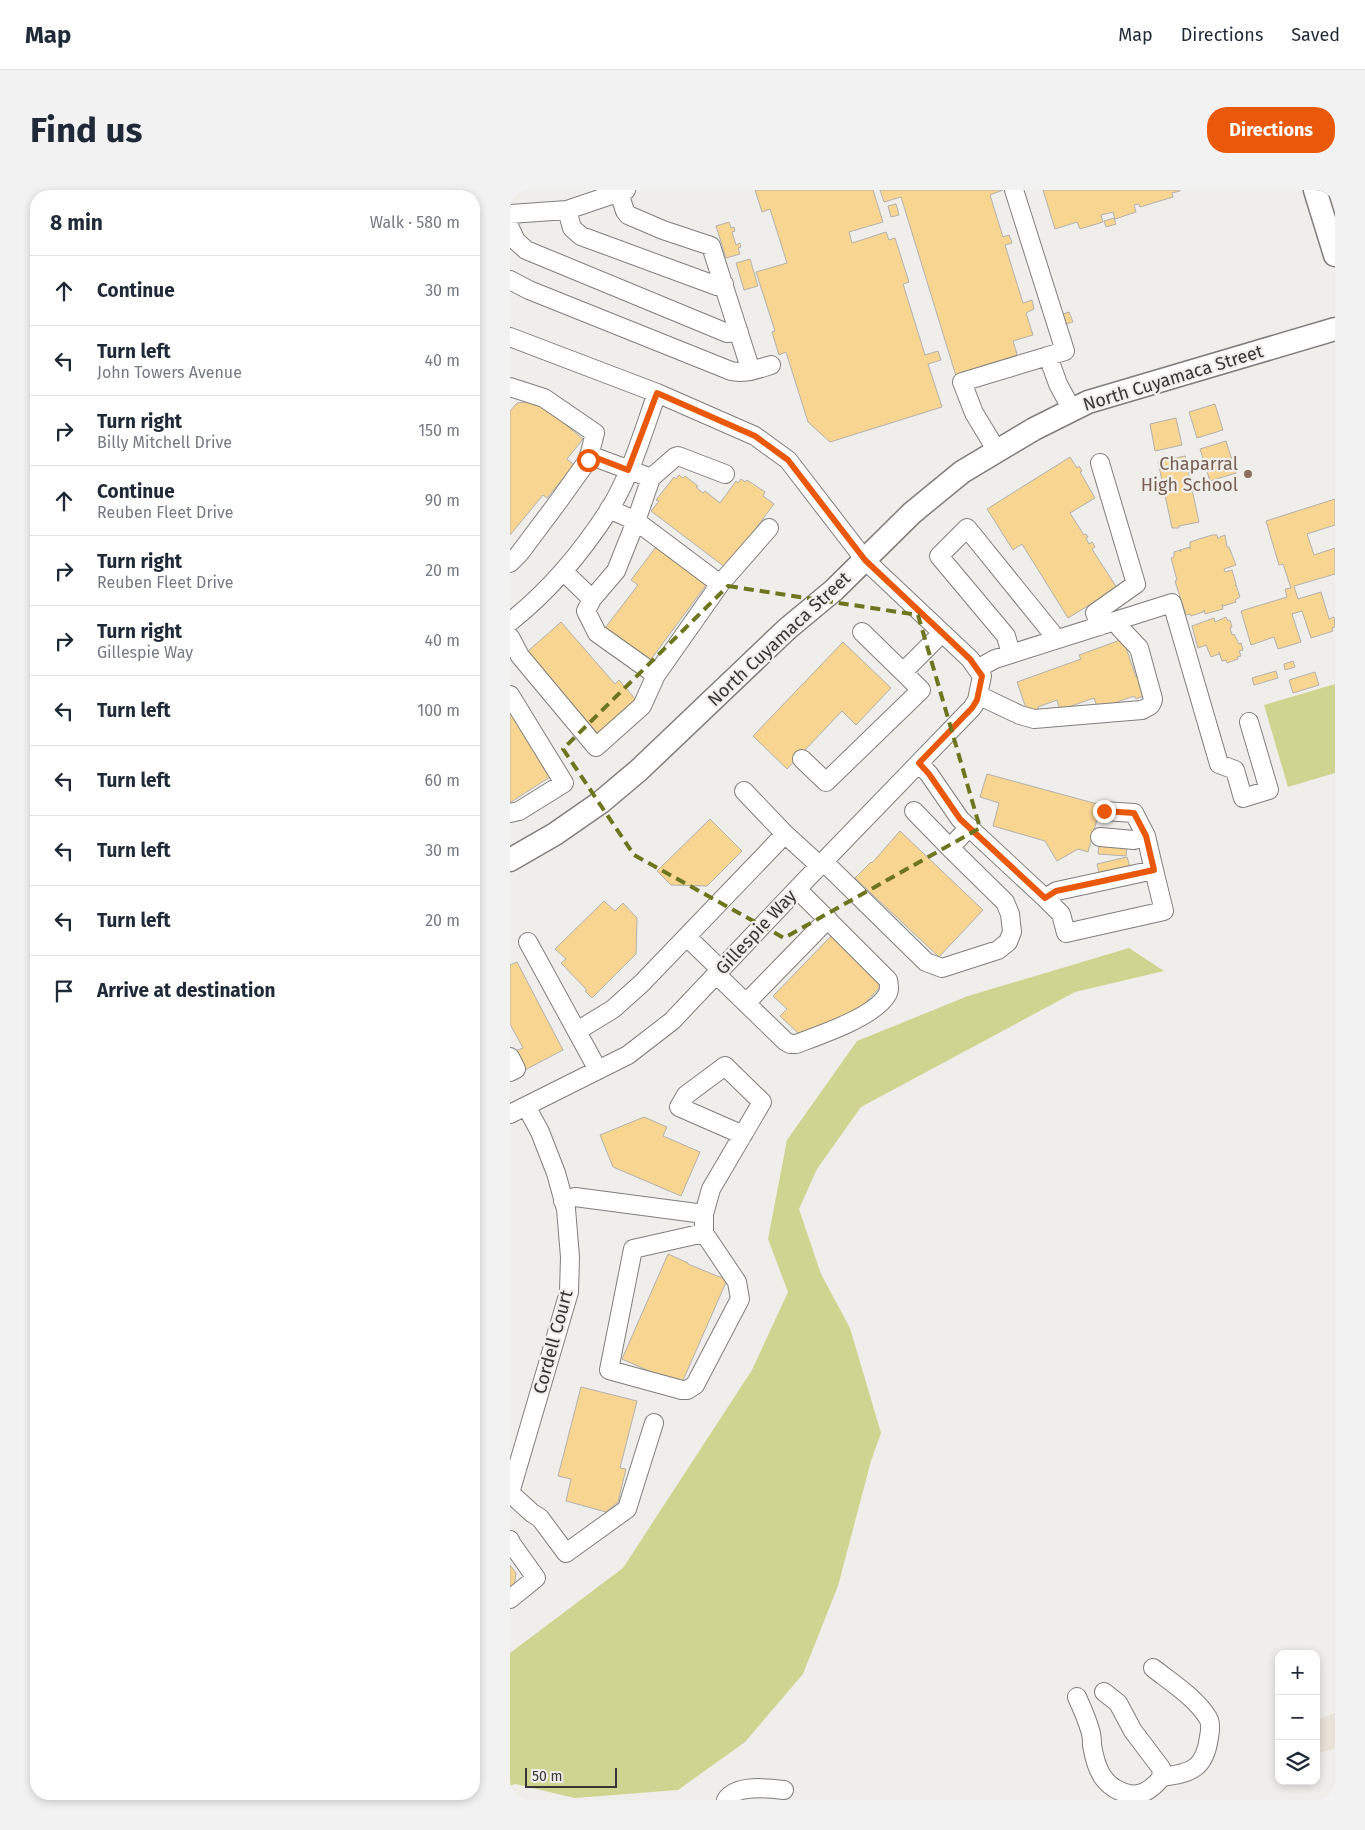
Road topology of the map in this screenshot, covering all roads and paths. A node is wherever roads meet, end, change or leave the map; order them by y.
1 (1014, 190) edge
2 (1315, 190) edge
3 (623, 191) edge
4 (567, 210) junction
5 (510, 214) edge
6 (510, 228) edge
7 (1333, 243) edge
8 (510, 280) edge
9 (724, 284) junction
10 (1335, 329) edge
11 (739, 332) junction
12 (510, 337) edge
13 (1048, 356) junction
14 (771, 365) dead end
15 (751, 371) junction
16 (510, 387) edge
17 (657, 393) junction
18 (1072, 410) junction
19 (997, 451) junction
20 (589, 455) junction
21 (1100, 463) dead end
22 (628, 470) junction
23 (725, 474) dead end
24 (651, 478) junction
25 (609, 509) junction
26 (636, 521) junction
27 (769, 528) dead end
28 (865, 560) junction
29 (510, 562) edge
30 (563, 571) junction
31 (720, 584) junction
32 (592, 599) junction
33 (1118, 620) junction
34 (510, 625) edge
35 (1100, 626) junction
36 (862, 632) dead end
37 (942, 633) junction
38 (1054, 640) junction
39 (1011, 654) junction
40 (977, 669) junction
41 (903, 672) junction
42 (656, 675) junction
43 (510, 694) edge
44 (975, 702) junction
45 (1250, 722) dead end
46 (802, 759) dead end
47 (919, 763) junction
48 (744, 791) dead end
49 (914, 811) dead end
50 (1104, 811) dead end
51 (510, 813) edge
52 (969, 827) junction
53 (785, 834) junction
54 (1146, 836) junction
55 (1100, 838) dead end
56 (950, 848) junction
57 (510, 860) edge
58 (821, 863) junction
59 (1154, 870) junction
60 (797, 888) junction
61 (1045, 898) junction
62 (828, 920) junction
63 (687, 937) junction
64 (528, 942) dead end
65 (719, 972) junction
66 (746, 1003) junction
67 (577, 1031) junction
68 (510, 1058) edge
69 (598, 1070) junction
70 (510, 1072) edge
71 (526, 1106) junction
72 (510, 1114) edge
73 (743, 1135) junction
74 (564, 1201) junction
75 (704, 1214) junction
76 (704, 1233) junction
77 (654, 1423) dead end
78 (515, 1459) edge
79 (510, 1493) edge
80 (510, 1540) edge
81 (510, 1598) edge
82 (1153, 1668) dead end
83 (1104, 1692) dead end
84 (1078, 1697) dead end
85 (1162, 1777) junction
86 (784, 1790) dead end
87 (726, 1800) edge

1 - 13 street
2 - 7 main road
3 - 4 street
3 - 9 street
4 - 5 street
4 - 9 street
6 - 11 street
8 - 15 street
9 - 11 street
10 - 18 main road, North Cuyamaca Street
11 - 15 street
12 - 17 street
13 - 18 street
13 - 19 street
14 - 15 street
16 - 20 street
17 - 22 street
17 - 28 street
18 - 19 main road, North Cuyamaca Street
19 - 28 main road, North Cuyamaca Street
20 - 22 street
20 - 29 street
21 - 35 street
22 - 24 street
22 - 25 street
23 - 24 street
24 - 26 street
25 - 26 street
25 - 30 street
26 - 31 street
26 - 32 street
27 - 31 street
28 - 37 street
28 - 57 main road, North Cuyamaca Street
30 - 32 street
30 - 34 street
31 - 42 street
32 - 42 street
33 - 35 street
33 - 44 street
33 - 45 street
34 - 42 street
35 - 38 street
36 - 41 street
37 - 40 street
37 - 41 street
38 - 39 street
38 - 39 street
39 - 40 street
40 - 44 street
41 - 46 street
43 - 51 street
44 - 47 street, Gillespie Way
47 - 52 street
47 - 58 street, Gillespie Way
48 - 53 street
49 - 56 street
50 - 54 street
52 - 56 street
52 - 61 street
53 - 58 street
53 - 63 street
54 - 55 street
54 - 59 street
56 - 58 street
58 - 60 street, Gillespie Way
59 - 61 street
59 - 61 street
60 - 62 street
60 - 65 street, Gillespie Way
62 - 66 street
62 - 66 street
63 - 65 street
63 - 67 street
64 - 67 street
65 - 66 street
65 - 69 street, Gillespie Way
67 - 69 street
68 - 70 street
69 - 71 street, Gillespie Way
71 - 72 street, Gillespie Way
71 - 74 street, Cordell Court
73 - 73 street
73 - 75 street
74 - 75 street
74 - 78 street, Cordell Court
75 - 76 street
76 - 76 street
77 - 79 street
78 - 79 street, Cordell Court
80 - 81 street
82 - 85 street
83 - 85 street
84 - 85 street
86 - 87 street

